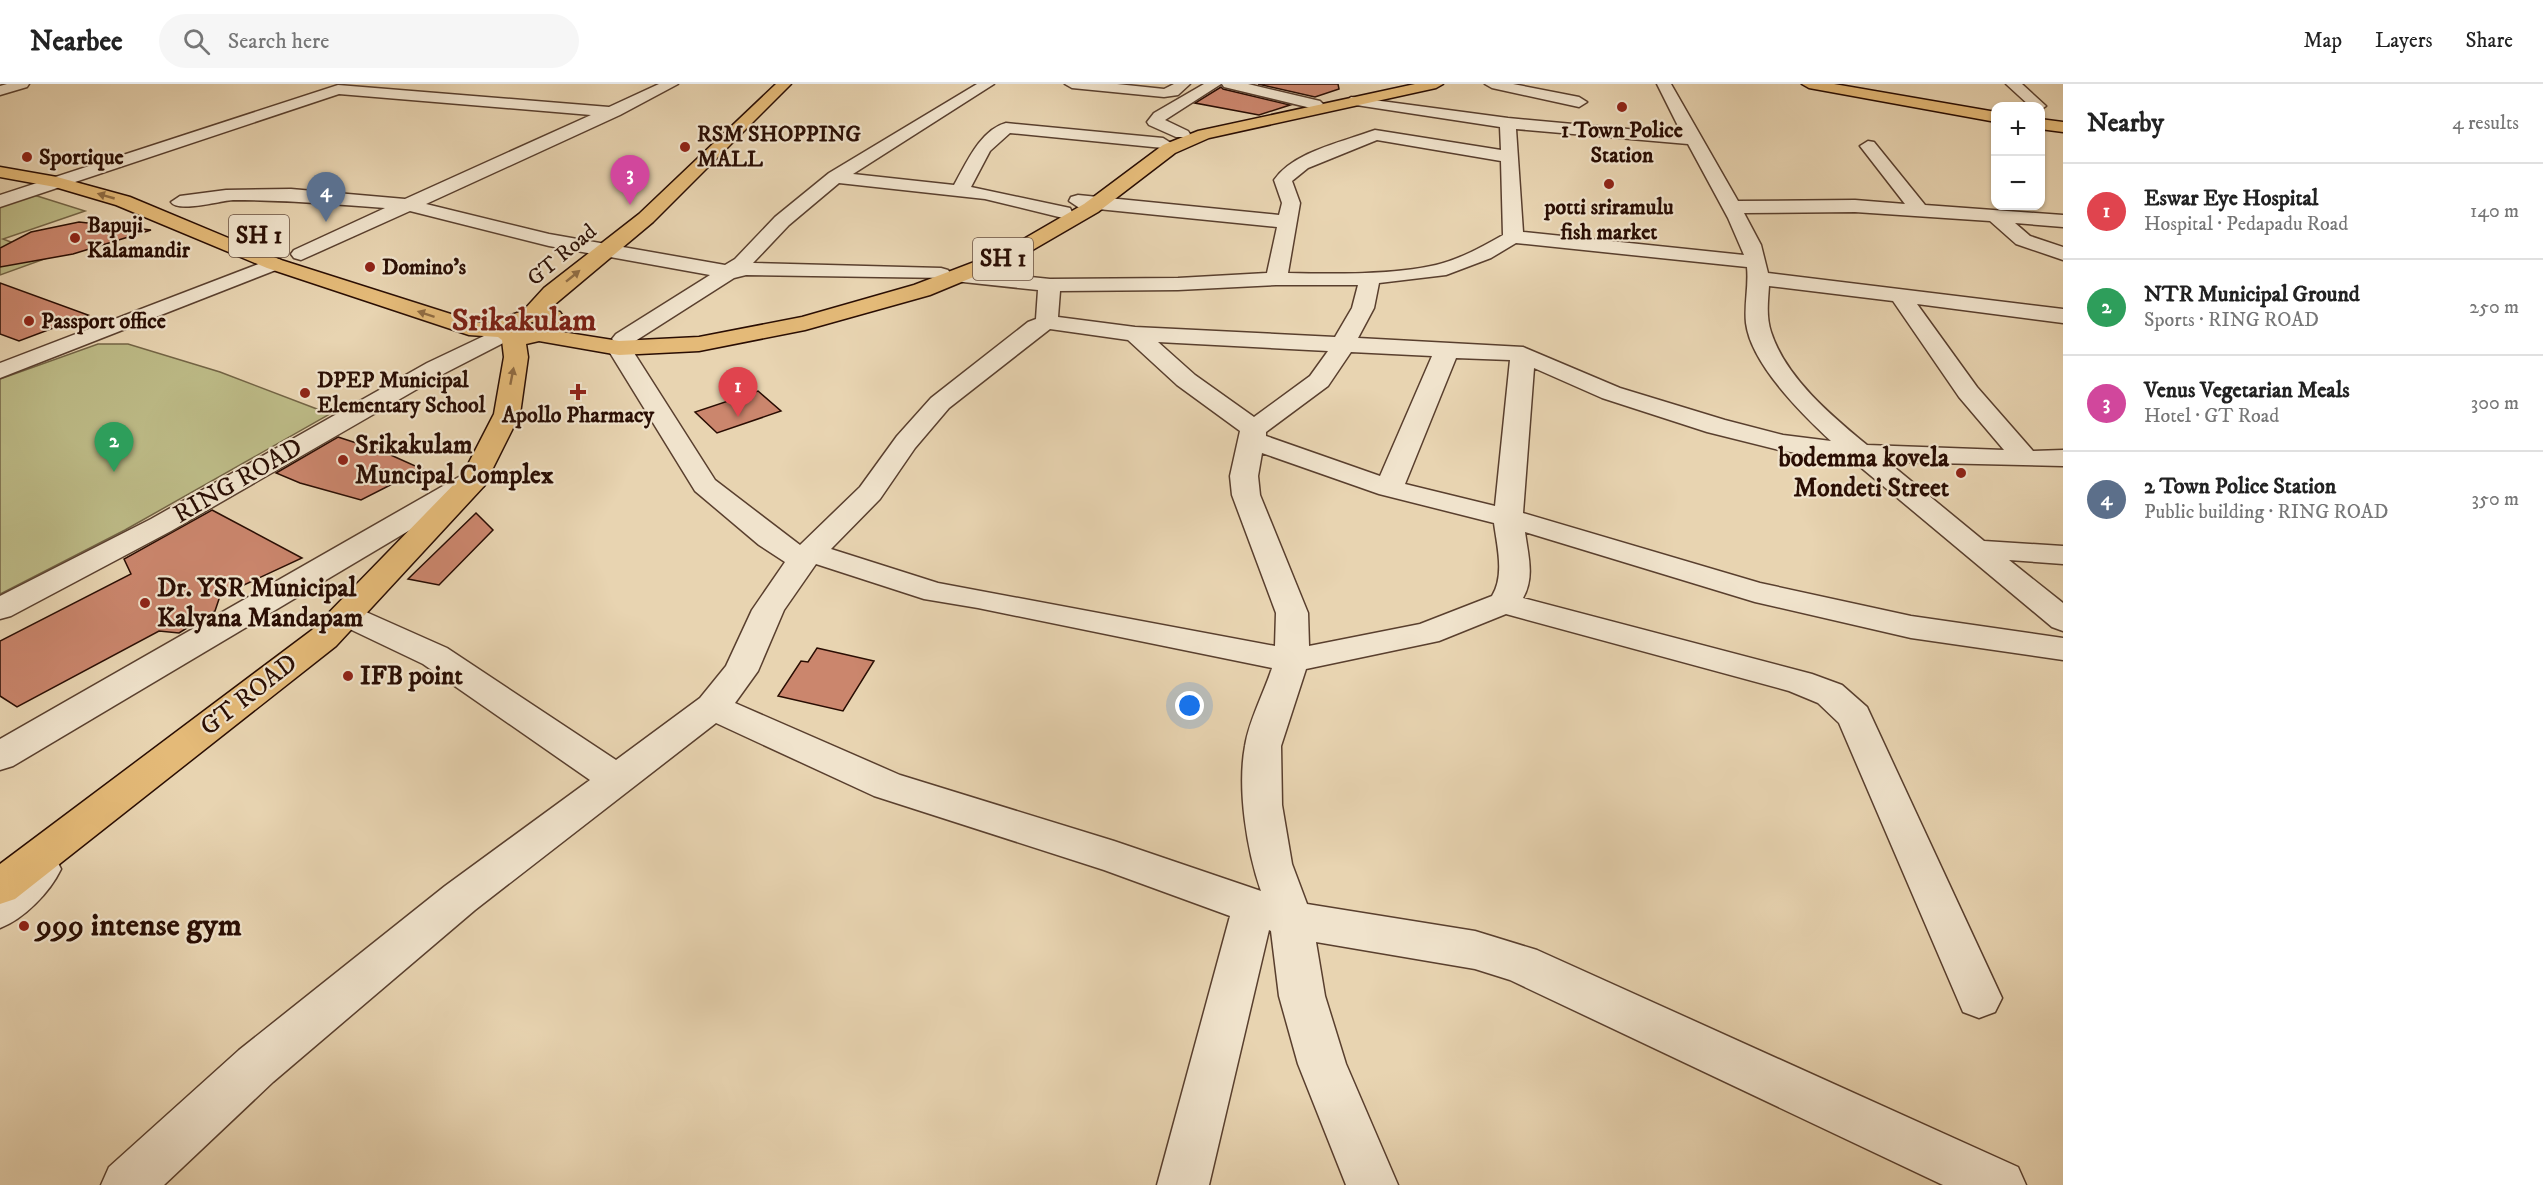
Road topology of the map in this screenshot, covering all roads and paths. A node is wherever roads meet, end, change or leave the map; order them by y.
1 (22, 84) edge
2 (671, 84) edge
3 (784, 84) edge
4 (799, 84) edge
5 (987, 84) edge
6 (1072, 84) edge
7 (1183, 84) edge
8 (1214, 84) edge
9 (1229, 84) edge
10 (1405, 84) edge
11 (1436, 84) edge
12 (1492, 84) edge
13 (1584, 84) edge
14 (1664, 84) edge
15 (1809, 84) edge
16 (2013, 84) edge
17 (332, 86) edge
18 (1828, 86) edge
19 (0, 91) edge
20 (1356, 100) junction
21 (1579, 102) junction
22 (2032, 102) edge
23 (1315, 104) junction
24 (615, 112) junction
25 (2045, 113) edge
26 (1991, 116) edge
27 (1508, 123) junction
28 (2045, 125) edge
29 (2061, 127) edge
30 (1568, 129) junction
31 (1182, 134) junction
32 (1694, 140) junction
33 (1162, 143) junction
34 (1868, 146) dead end
35 (1510, 157) junction
36 (0, 160) edge
37 (0, 172) edge
38 (79, 174) junction
39 (835, 177) junction
40 (57, 182) junction
41 (960, 190) junction
42 (0, 201) edge
43 (180, 202) junction
44 (409, 205) junction
45 (1079, 205) junction
46 (1734, 207) junction
47 (1920, 211) junction
48 (210, 215) dead end
49 (1995, 216) junction
50 (2063, 221) edge
51 (1287, 222) junction
52 (1513, 237) junction
53 (606, 249) junction
54 (628, 253) junction
55 (301, 254) junction
56 (2063, 254) edge
57 (277, 255) junction
58 (1758, 270) junction
59 (730, 272) junction
60 (941, 274) junction
61 (963, 276) junction
62 (1370, 278) junction
63 (1276, 279) junction
64 (1050, 285) junction
65 (430, 294) dead end
66 (1899, 294) junction
67 (484, 309) dead end
68 (2063, 316) edge
69 (1048, 322) junction
70 (528, 328) junction
71 (1135, 334) junction
72 (622, 343) junction
73 (1341, 345) junction
74 (1447, 350) junction
75 (1523, 354) junction
76 (0, 371) edge
77 (1253, 434) junction
78 (1860, 453) junction
79 (2063, 458) edge
80 (2026, 459) junction
81 (474, 480) junction
82 (1389, 488) junction
83 (1508, 518) junction
84 (1975, 549) junction
85 (2063, 555) edge
86 (806, 556) junction
87 (1504, 603) junction
88 (0, 609) edge
89 (346, 615) junction
90 (2063, 620) edge
91 (2063, 649) edge
92 (1292, 661) junction
93 (713, 707) junction
94 (0, 756) edge
95 (618, 780) junction
96 (99, 811) junction
97 (0, 887) edge
98 (0, 910) edge
99 (1272, 913) junction
100 (1979, 998) dead end
101 (127, 1185) edge
102 (1183, 1185) edge
103 (1372, 1185) edge
104 (2000, 1185) edge

1 - 19 street
2 - 24 street
3 - 53 main road, GT Road
4 - 54 main road
5 - 39 street
6 - 7 street
8 - 31 street
9 - 23 street
10 - 23 main road, SH 1
11 - 20 main road, SH 1
12 - 21 street
13 - 21 street
14 - 32 street
15 - 18 main road
16 - 22 street
17 - 24 street
17 - 38 street
18 - 26 main road
20 - 27 street
20 - 45 main road, SH 1
21 - 30 street
23 - 31 main road, SH 1
24 - 44 street
25 - 29 street
27 - 30 street
27 - 35 street
28 - 29 main road
30 - 32 street
31 - 33 main road, SH 1
32 - 46 street
33 - 41 street
33 - 45 main road, SH 1
34 - 47 street
35 - 51 street
35 - 52 street
36 - 38 main road, SH 1
37 - 40 main road, SH 1
38 - 40 street
38 - 43 main road, SH 1
39 - 41 street
39 - 59 street
40 - 42 street
57 -> 40 main road, SH 1
41 - 45 street
43 - 44 street
43 - 48 main road, SH 1
44 - 53 street
44 - 55 street
45 - 51 street
45 - 60 main road, SH 1
45 - 61 main road, SH 1
46 - 47 street
46 - 58 street
47 - 49 street
49 - 50 street
49 - 56 street
51 - 63 street
52 - 58 street
52 - 62 street
53 - 54 street
70 -> 53 main road, GT Road
54 - 59 street
54 - 70 main road
55 - 57 main road, SH 1
55 - 65 main road, SH 1
70 -> 57 main road, SH 1
57 - 76 street
58 - 66 street
58 - 78 street
59 - 60 street
59 - 72 street
60 - 72 main road, SH 1
61 - 64 street
61 - 72 main road, SH 1
62 - 63 street
62 - 73 street
63 - 64 street
64 - 69 street
66 - 68 street
66 - 80 street
67 - 70 main road, SH 1
69 - 71 street
69 - 86 street
70 - 72 main road, SH 1
70 - 81 main road, GT ROAD
70 - 88 street, RING ROAD
71 - 73 street
71 - 77 street
72 - 86 street
73 - 74 street
73 - 77 street
74 - 75 street
74 - 82 street
75 - 78 street
75 - 83 street
77 - 82 street
77 - 92 street
78 - 80 street
78 - 84 street
79 - 80 street
81 - 89 main road, GT ROAD
81 - 94 street
82 - 83 street
83 - 87 street
83 - 91 street
84 - 85 street
84 - 90 street
86 - 92 street
86 - 93 street
87 - 92 street
87 - 100 street
89 - 95 street
89 - 96 main road, GT ROAD
92 - 99 street
93 - 95 street
93 - 99 street
95 - 101 street
96 - 97 main road, GT ROAD
96 - 98 street
99 - 102 street
99 - 103 street
99 - 104 street

